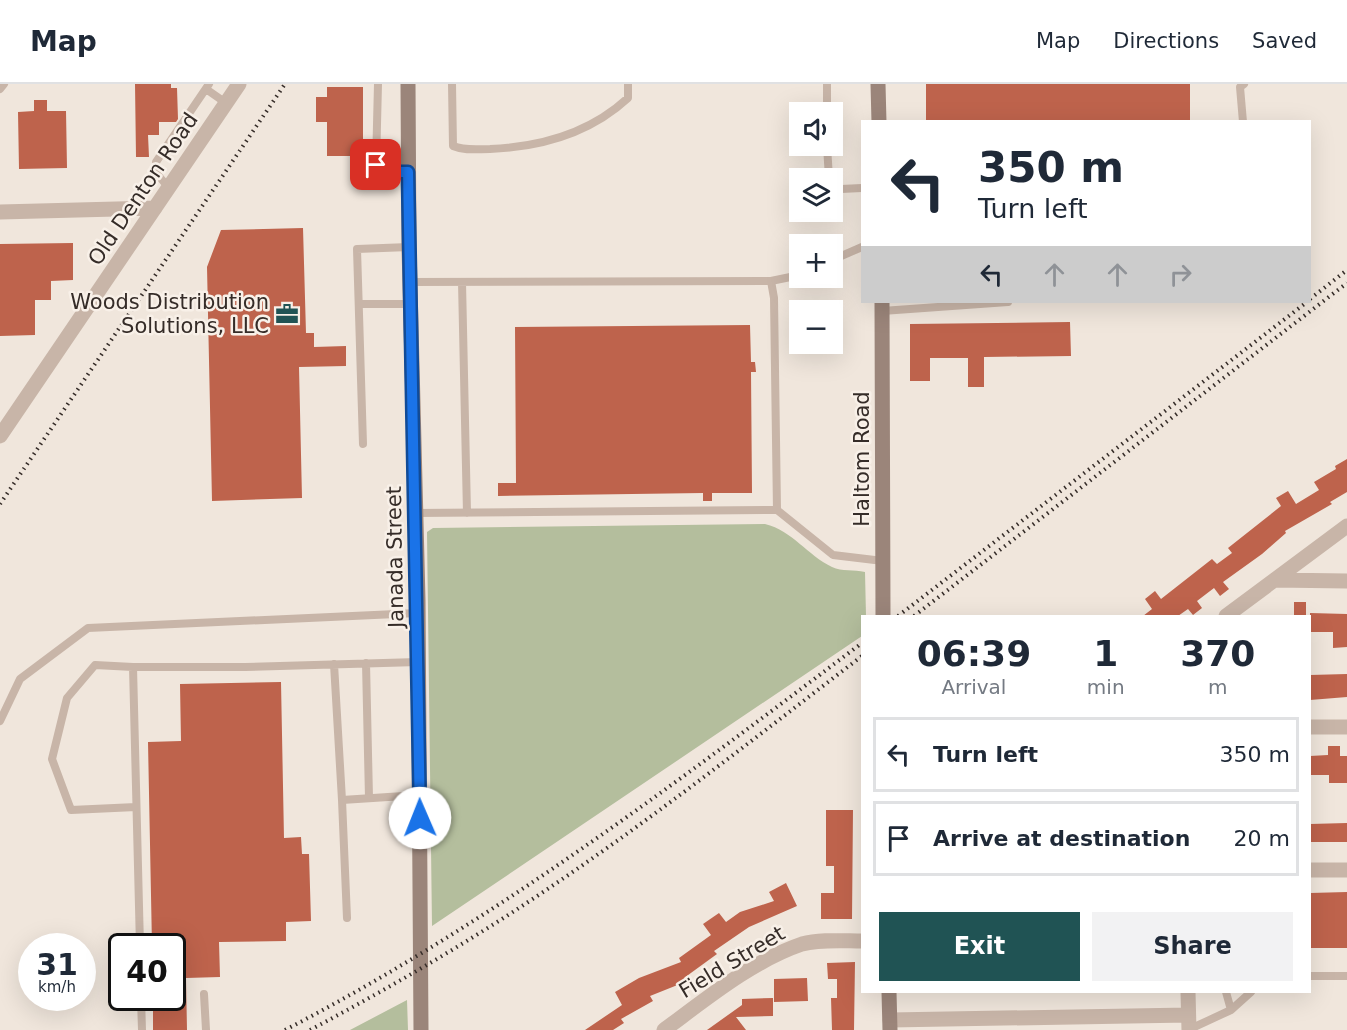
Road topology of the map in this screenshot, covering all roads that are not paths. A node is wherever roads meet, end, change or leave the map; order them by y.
1 (4, 84) edge
2 (239, 84) edge
3 (378, 84) edge
4 (408, 84) edge
5 (452, 84) edge
6 (627, 84) edge
7 (827, 84) edge
8 (878, 84) edge
9 (1244, 84) edge
10 (207, 86) edge
11 (0, 88) edge
12 (827, 102) edge
13 (226, 103) junction
14 (879, 120) edge
15 (1243, 120) edge
16 (408, 172) junction
17 (169, 188) junction
18 (861, 188) edge
19 (843, 189) edge
20 (154, 208) junction
21 (0, 212) edge
22 (408, 247) junction
23 (861, 247) edge
24 (843, 255) edge
25 (789, 277) edge
26 (771, 281) junction
27 (409, 282) junction
28 (462, 282) junction
29 (976, 303) edge
30 (359, 304) junction
31 (410, 304) junction
32 (882, 306) edge
33 (0, 436) edge
34 (363, 444) dead end
35 (777, 510) junction
36 (415, 513) junction
37 (467, 513) junction
38 (1347, 526) edge
39 (883, 561) junction
40 (1275, 580) junction
41 (1347, 581) edge
42 (418, 612) junction
43 (883, 615) edge
44 (1227, 615) edge
45 (418, 662) junction
46 (366, 663) junction
47 (334, 664) junction
48 (132, 666) junction
49 (0, 721) edge
50 (1311, 727) edge
51 (1347, 727) edge
52 (419, 795) junction
53 (369, 798) junction
54 (342, 800) junction
55 (136, 807) junction
56 (1311, 870) edge
57 (1347, 870) edge
58 (347, 918) dead end
59 (140, 933) edge
60 (861, 941) edge
61 (1311, 976) edge
62 (1347, 976) edge
63 (889, 993) edge
64 (1188, 993) edge
65 (1226, 993) edge
66 (1250, 993) edge
67 (204, 994) dead end
68 (1231, 1010) junction
69 (141, 1011) edge
70 (890, 1025) edge
71 (1189, 1025) edge
72 (142, 1030) edge
73 (206, 1030) edge
74 (421, 1030) edge
75 (664, 1030) edge

1 - 11 lane
2 - 13 street, Old Denton Road
3 - 16 lane
4 - 16 street, Janada Street
5 - 6 lane
7 - 12 lane
8 - 14 street
9 - 15 lane
10 - 13 lane
10 - 17 lane
13 - 17 street, Old Denton Road
16 - 22 street, Janada Street
17 - 20 street, Old Denton Road
18 - 19 lane
20 - 21 street
20 - 33 street, Old Denton Road
22 - 27 street, Janada Street
22 - 30 lane
23 - 24 lane
25 - 26 lane
26 - 28 lane
26 - 35 lane
27 - 28 lane
27 - 31 street, Janada Street
28 - 37 lane
29 - 32 lane
30 - 31 lane
30 - 34 lane
31 - 36 street, Janada Street
32 - 39 street, Haltom Road
35 - 37 lane
35 - 39 lane
36 - 37 lane
36 - 42 street, Janada Street
38 - 40 street
39 - 43 street, Haltom Road
40 - 41 street
40 - 44 street
42 - 45 street, Janada Street
42 - 49 lane
45 - 46 lane
45 - 52 street, Janada Street
46 - 47 lane
46 - 53 lane
47 - 48 lane
47 - 54 lane
48 - 55 lane
48 - 55 lane
50 - 51 street
52 - 53 lane
52 - 74 street, Janada Street
53 - 54 lane
54 - 58 lane
55 - 59 lane
56 - 57 street
60 - 75 street, Field Street
61 - 62 lane
63 - 70 street
64 - 71 street
65 - 68 lane
66 - 68 lane
67 - 73 lane
68 - 71 lane
69 - 72 lane
70 - 71 street

